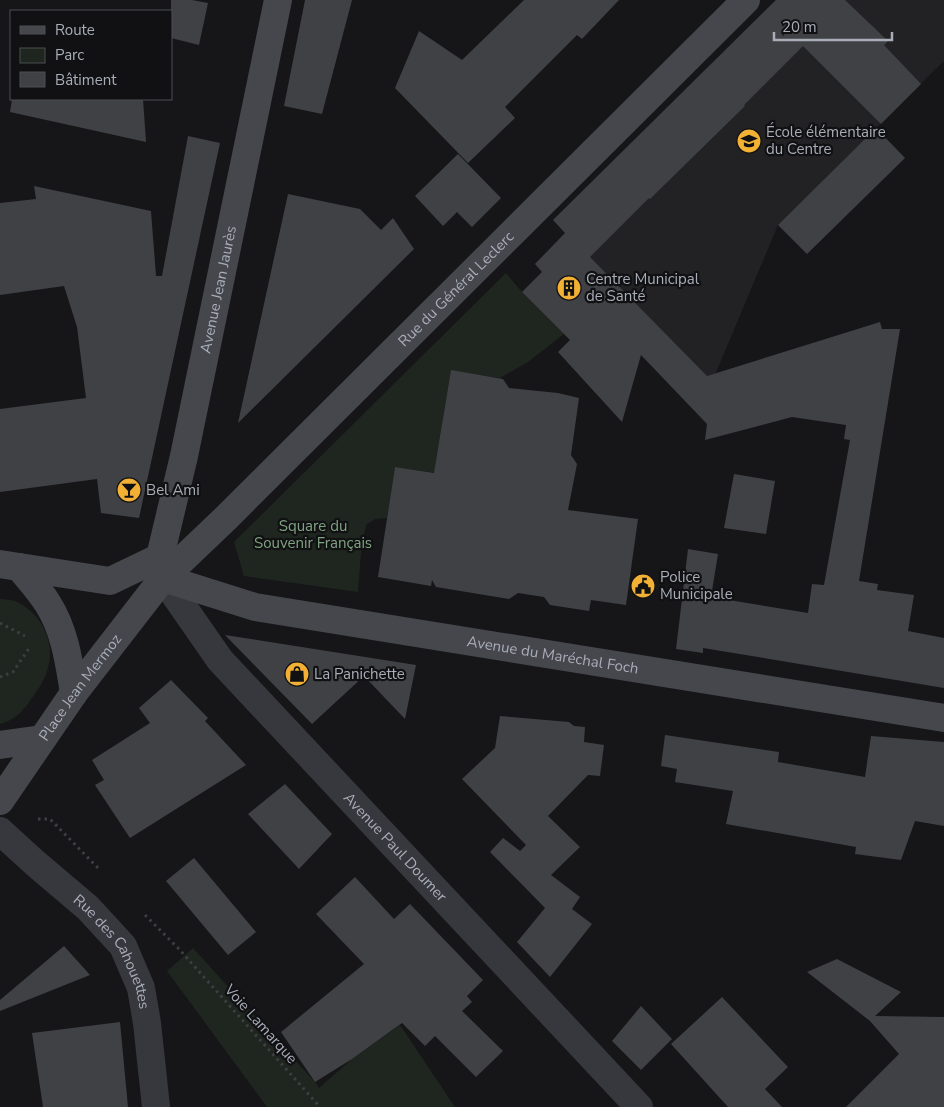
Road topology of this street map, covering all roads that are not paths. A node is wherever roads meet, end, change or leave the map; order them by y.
1 (278, 0) edge
2 (746, 0) edge
3 (10, 565) edge
4 (161, 567) junction
5 (74, 693) junction
6 (944, 718) edge
7 (42, 740) junction
8 (0, 745) edge
9 (0, 801) edge
10 (0, 831) edge
11 (156, 1107) edge
12 (639, 1107) edge

1 - 4 main road, Avenue Jean Jaurès
2 - 4 main road, Rue du Général Leclerc
3 - 4 main road
3 - 5 main road
4 - 5 main road, Place Jean Mermoz
4 - 6 main road, Avenue du Maréchal Foch
4 - 12 street, Avenue Paul Doumer
5 - 7 main road, Place Jean Mermoz
7 - 8 main road
7 - 9 main road, Place Jean Mermoz
10 - 11 street, Rue des Cahouettes

